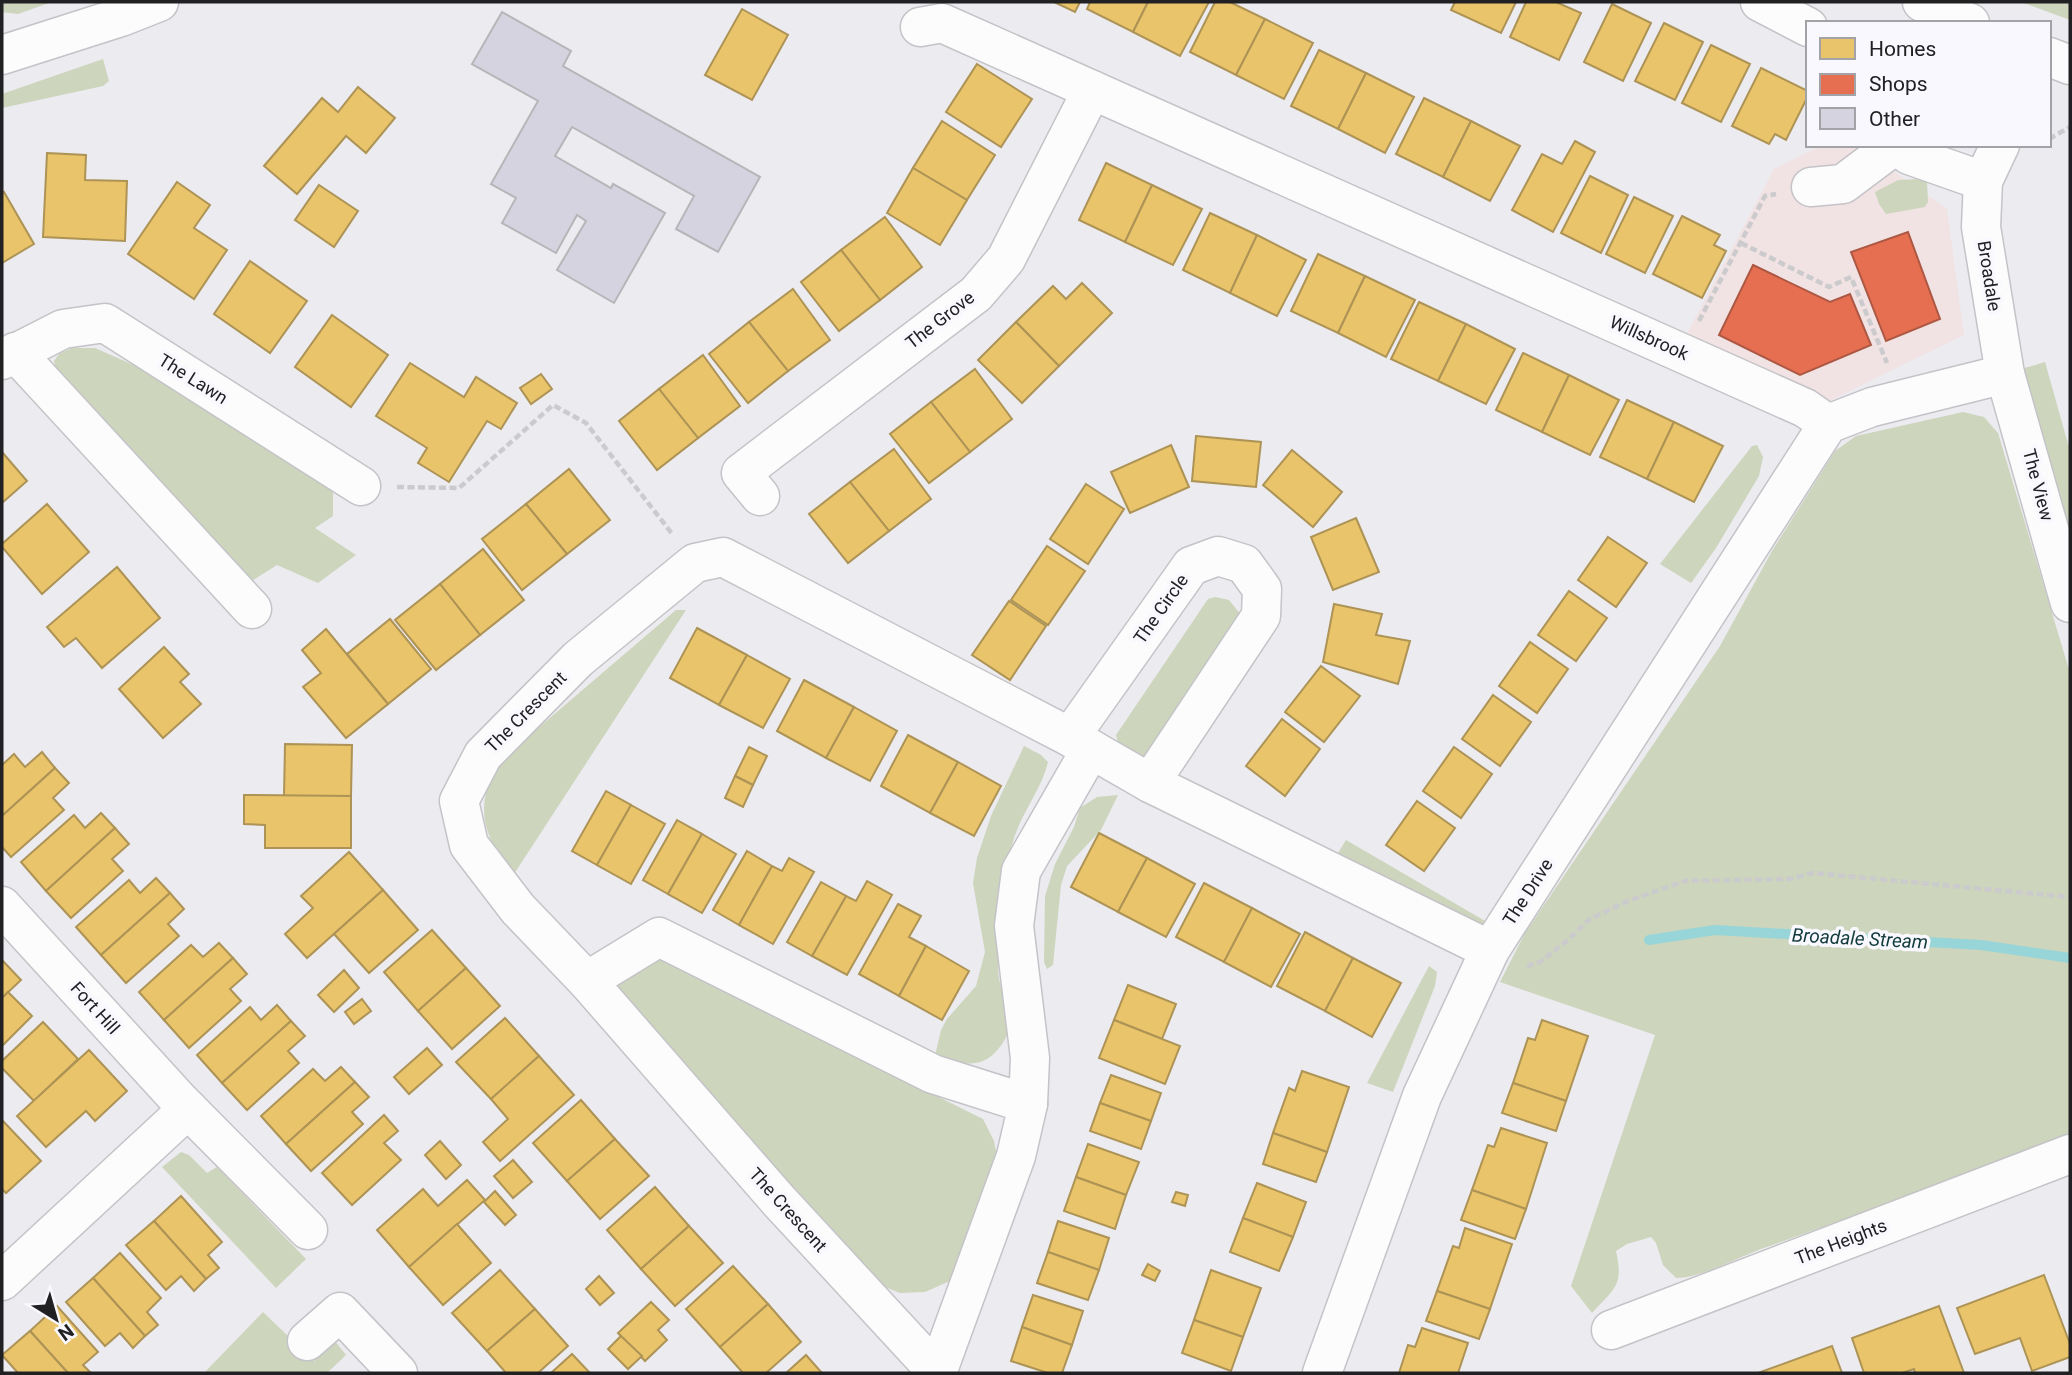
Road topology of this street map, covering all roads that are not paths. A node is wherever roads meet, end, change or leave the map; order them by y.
1 (159, 2) edge
2 (1760, 2) edge
3 (1922, 2) edge
4 (1965, 21) edge
5 (1806, 26) edge
6 (920, 27) dead end
7 (2, 55) edge
8 (2051, 58) edge
9 (2070, 65) edge
10 (1092, 90) junction
11 (1894, 147) edge
12 (1899, 147) edge
13 (1999, 147) edge
14 (1983, 181) junction
15 (1811, 187) road end
16 (8, 356) edge
17 (2011, 391) junction
18 (1820, 437) junction
19 (361, 486) road end
20 (760, 496) dead end
21 (2070, 603) edge
22 (252, 609) dead end
23 (1080, 743) junction
24 (1150, 783) junction
25 (2, 906) edge
26 (1490, 950) junction
27 (587, 981) junction
28 (1028, 1104) junction
29 (188, 1109) junction
30 (2070, 1153) edge
31 (308, 1230) dead end
32 (2, 1280) edge
33 (1611, 1330) dead end
34 (307, 1341) dead end
35 (398, 1373) edge
36 (937, 1373) edge
37 (1322, 1373) edge

1 - 7 street
2 - 5 street
3 - 4 street
6 - 10 street
8 - 9 street
10 - 18 street, Willsbrook
10 - 20 street, The Grove
11 - 15 street
12 - 14 street
13 - 14 street, Broadale
14 - 17 street, Broadale
16 - 19 street, The Lawn
16 - 22 street, The Lawn
17 - 18 street
17 - 21 street, The View
18 - 26 street, The Drive
23 - 24 street
23 - 24 street, The Circle
23 - 27 street, The Crescent
23 - 28 street, The Crescent
24 - 26 street
25 - 29 street, Fort Hill
26 - 37 street, The Drive
27 - 28 street
27 - 36 street, The Crescent
28 - 36 street, The Crescent
29 - 31 street, Fort Hill
29 - 32 street
30 - 33 street, The Heights
34 - 35 street

